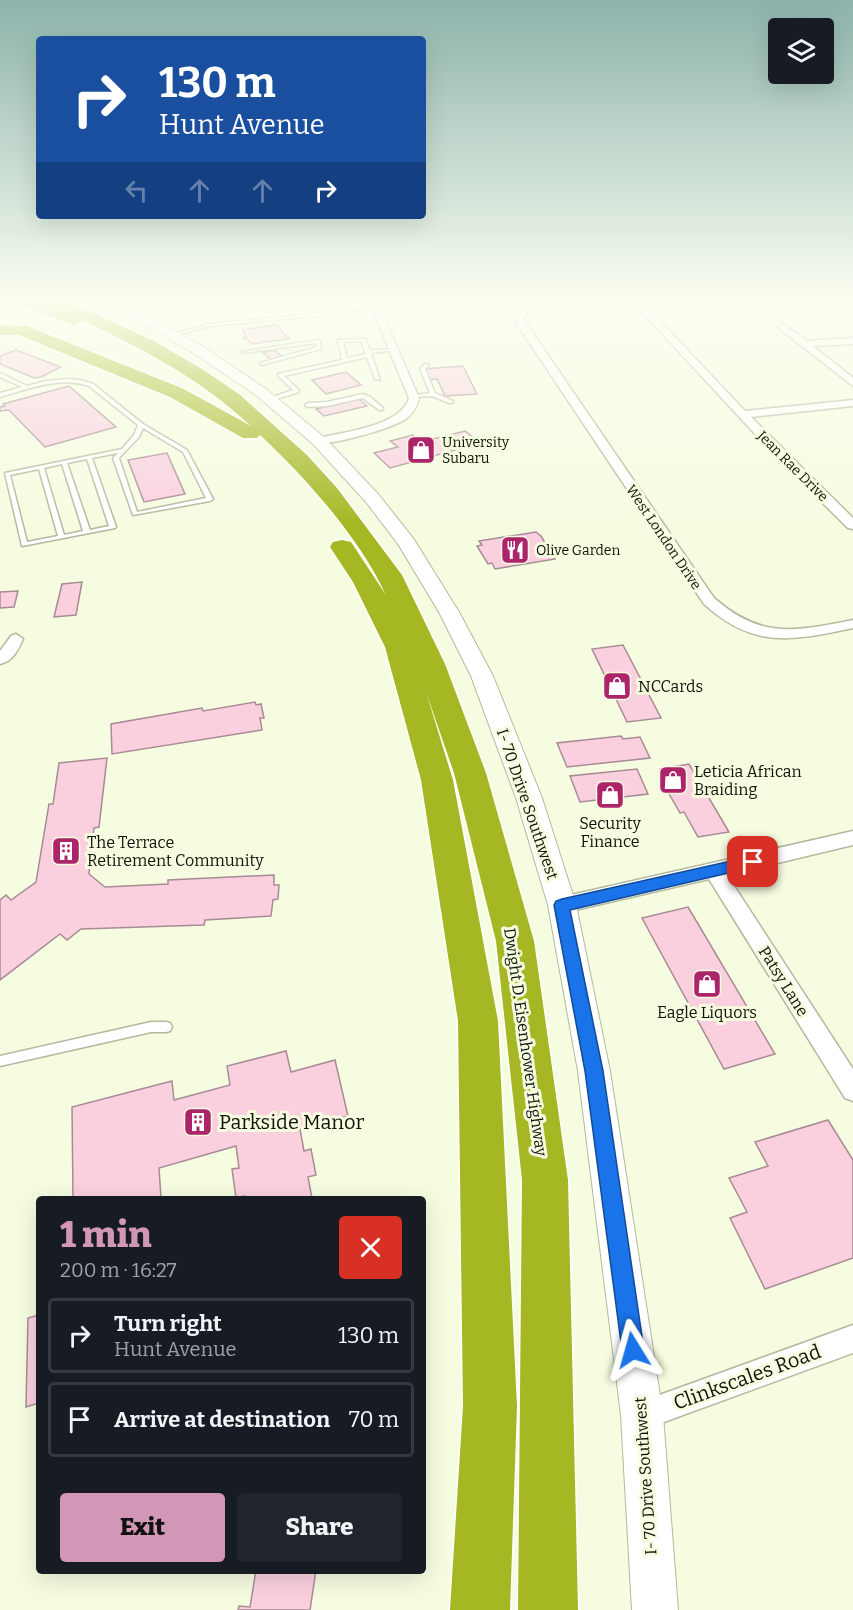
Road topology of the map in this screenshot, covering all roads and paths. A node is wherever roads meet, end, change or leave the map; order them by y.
1 (2, 376) edge
2 (136, 376) edge
3 (178, 376) edge
4 (200, 376) edge
5 (237, 376) edge
6 (281, 376) edge
7 (377, 376) edge
8 (405, 376) edge
9 (425, 376) edge
10 (556, 376) edge
11 (706, 376) edge
12 (378, 379) dead end
13 (28, 388) junction
14 (433, 394) junction
15 (0, 395) edge
16 (413, 396) junction
17 (270, 399) junction
18 (451, 402) dead end
19 (853, 403) edge
20 (308, 405) dead end
21 (381, 409) dead end
22 (742, 415) junction
23 (141, 425) junction
24 (250, 434) junction
25 (319, 441) junction
26 (124, 450) junction
27 (89, 457) junction
28 (64, 462) junction
29 (41, 467) junction
30 (853, 525) edge
31 (87, 532) junction
32 (61, 537) junction
33 (853, 624) edge
34 (16, 639) dead end
35 (0, 659) edge
36 (853, 838) edge
37 (714, 871) junction
38 (562, 905) junction
39 (166, 1027) dead end
40 (0, 1061) edge
41 (853, 1090) edge
42 (853, 1339) edge
43 (642, 1415) junction
44 (480, 1610) edge
45 (548, 1610) edge
46 (655, 1610) edge

1 - 13 lane
2 - 24 highway
3 - 24 highway
4 - 45 highway, Dwight D. Eisenhower Highway
5 - 17 street, I- 70 Drive Southwest
6 - 17 lane
7 - 12 lane
8 - 16 street
9 - 14 lane
10 - 33 street, West London Drive
11 - 22 street, Jean Rae Drive
13 - 15 lane
13 - 23 lane
14 - 16 lane
14 - 18 lane
16 - 25 street
17 - 25 street, I- 70 Drive Southwest
19 - 22 street
20 - 21 lane
22 - 30 street, Jean Rae Drive
23 - 26 lane
23 - 26 lane
24 - 44 highway
25 - 38 street, I- 70 Drive Southwest
26 - 27 lane
27 - 28 lane
27 - 31 lane
28 - 29 lane
28 - 31 lane
29 - 32 lane
29 - 32 lane
31 - 32 lane
34 - 35 street
36 - 37 street
37 - 38 street
37 - 41 street, Patsy Lane
38 - 43 street, I- 70 Drive Southwest
39 - 40 lane
42 - 43 street, Clinkscales Road
43 - 46 street, I- 70 Drive Southwest

